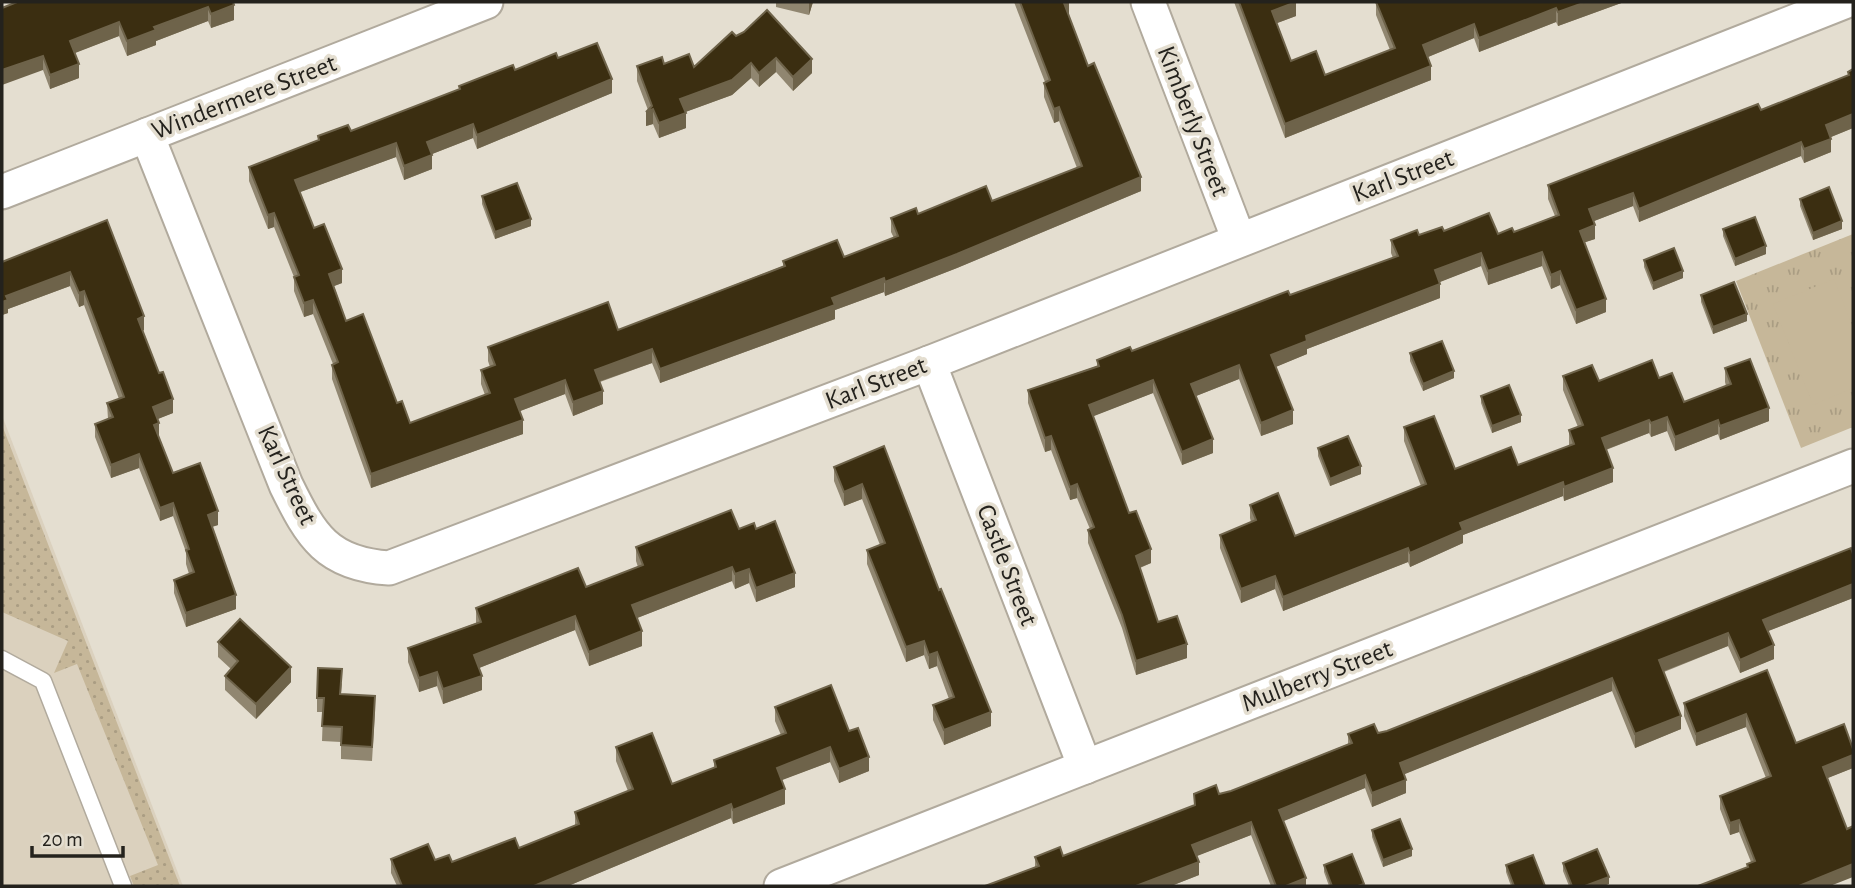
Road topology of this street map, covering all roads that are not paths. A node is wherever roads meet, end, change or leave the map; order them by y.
1 (486, 2) edge
2 (1148, 2) edge
3 (1844, 2) edge
4 (147, 135) junction
5 (2, 192) edge
6 (1239, 240) junction
7 (929, 363) junction
8 (1853, 466) edge
9 (2, 659) edge
10 (1085, 767) junction
11 (123, 886) edge
12 (781, 886) edge

1 - 4 street, Windermere Street
2 - 6 street, Kimberly Street
3 - 6 street, Karl Street
4 - 5 street, Windermere Street
4 - 7 street, Karl Street
6 - 7 street, Karl Street
7 - 10 street, Castle Street
8 - 10 street, Mulberry Street
9 - 11 lane
10 - 12 street, Mulberry Street

